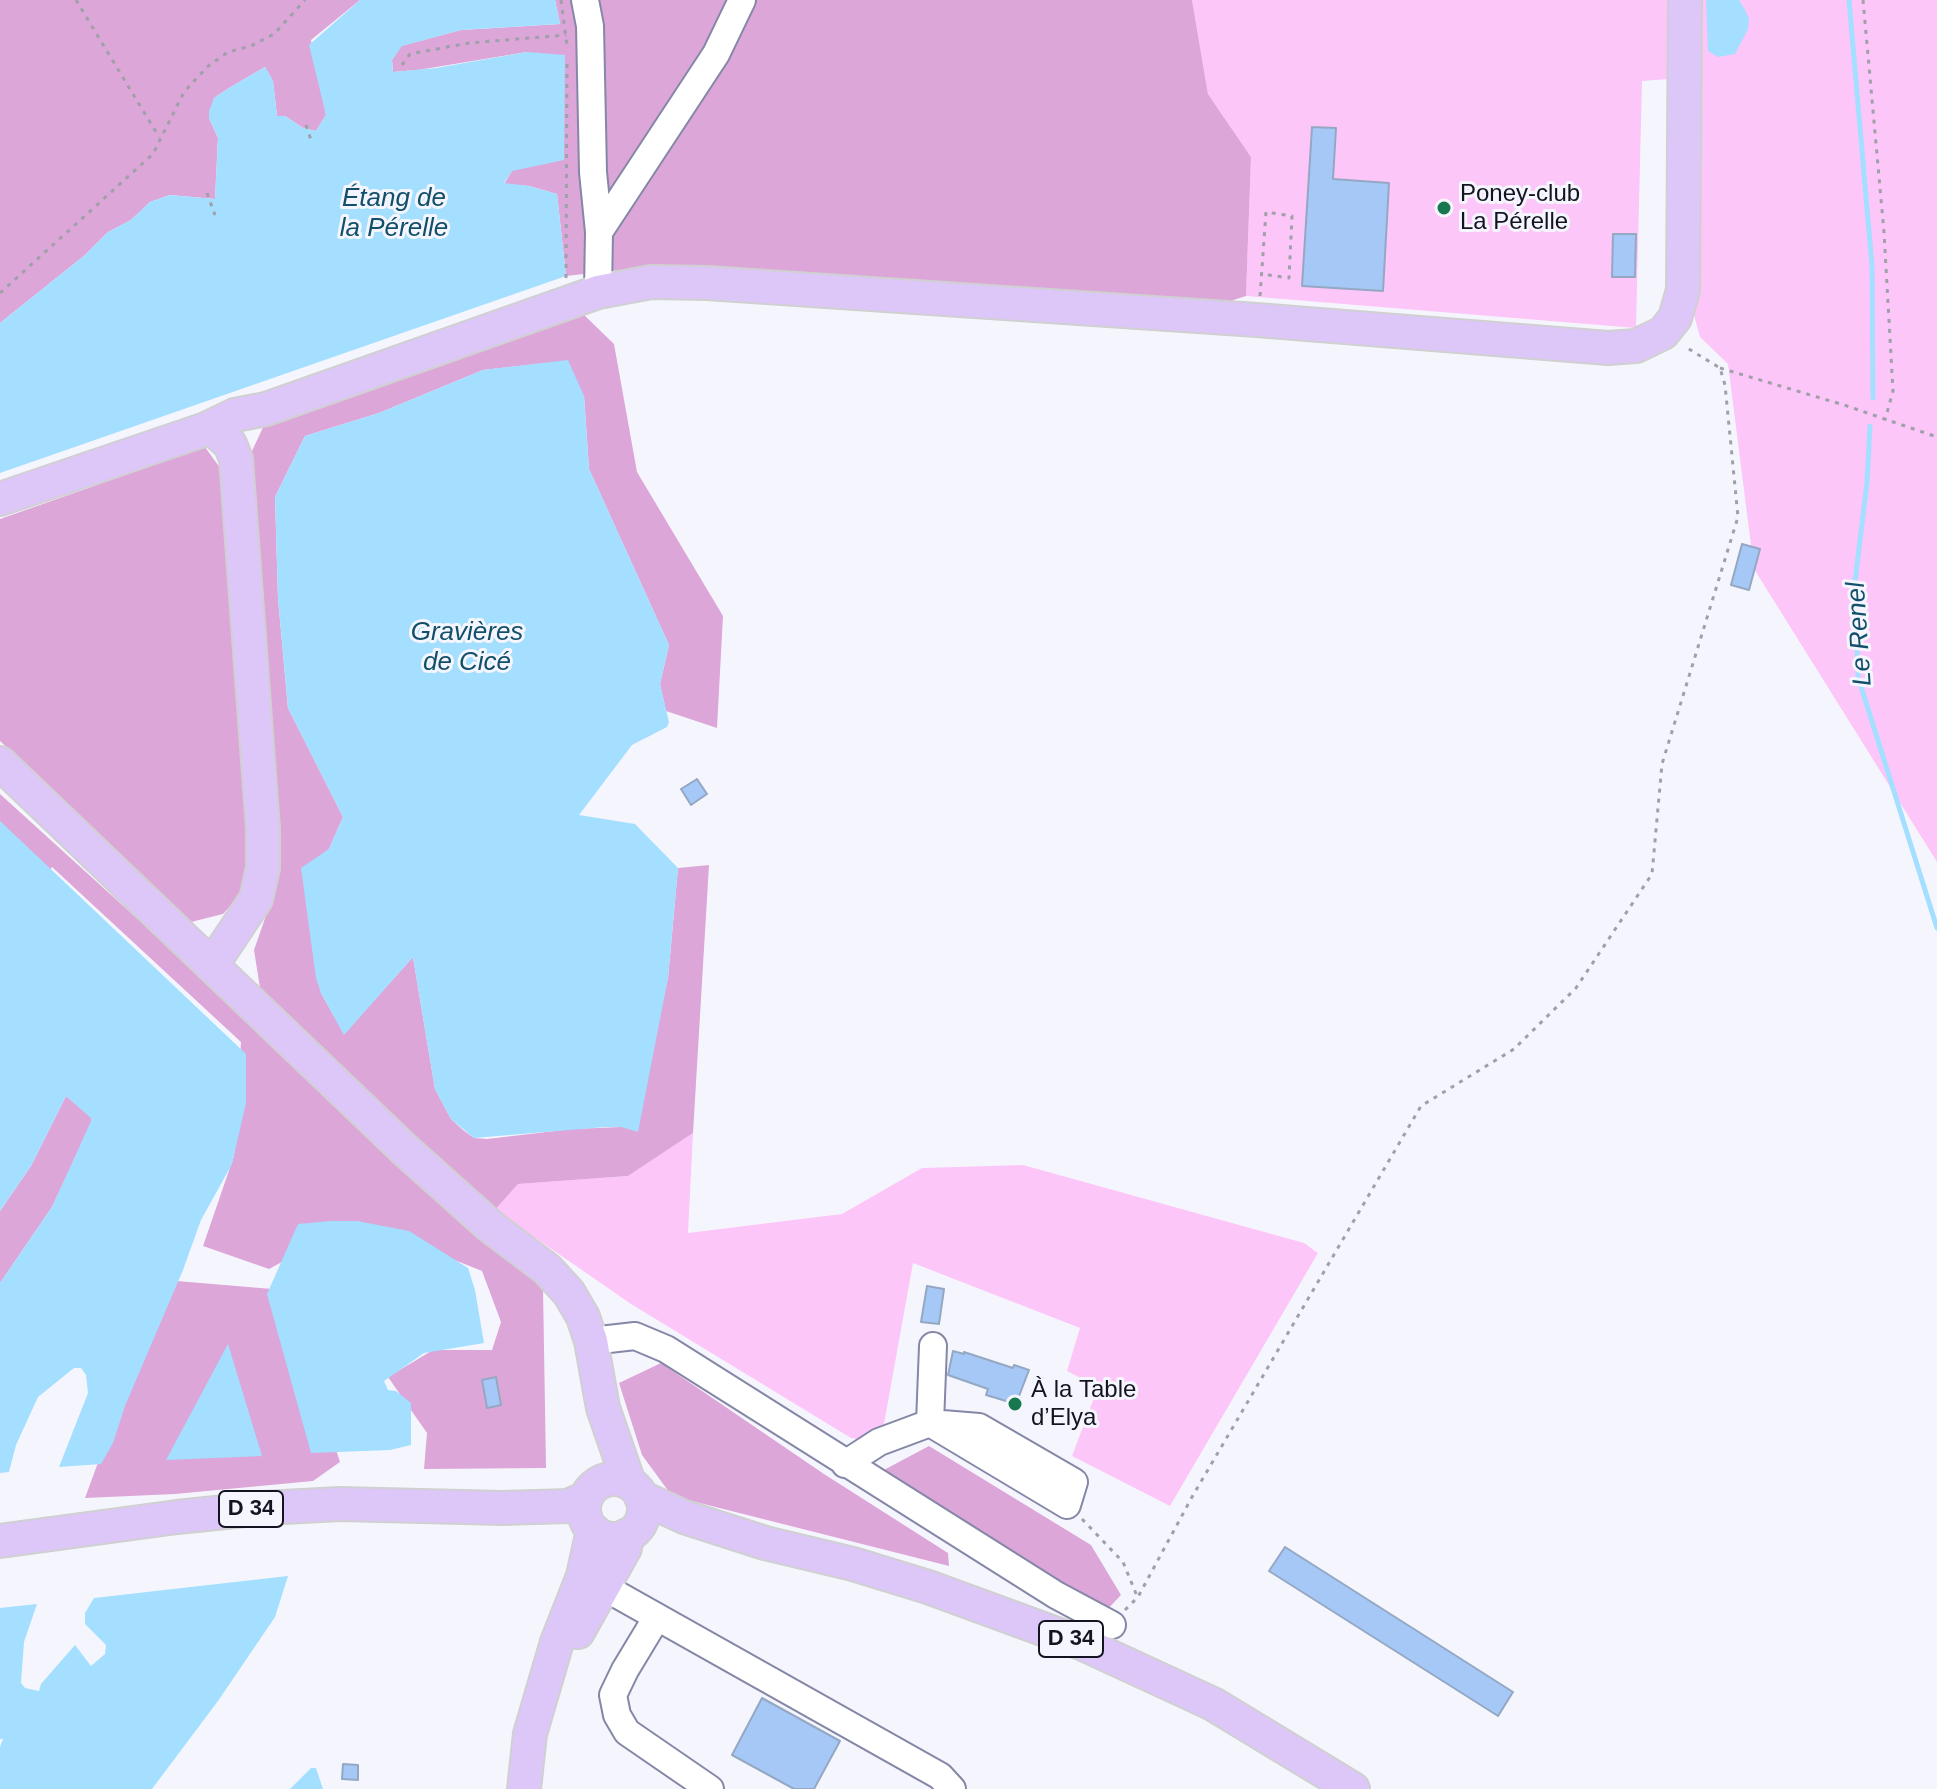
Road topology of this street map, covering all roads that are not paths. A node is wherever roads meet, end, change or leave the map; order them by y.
1 (585, 0) edge
2 (742, 0) edge
3 (1685, 0) edge
4 (599, 232) junction
5 (598, 292) junction
6 (266, 409) junction
7 (206, 429) junction
8 (236, 459) junction
9 (0, 499) edge
10 (0, 763) edge
11 (212, 965) junction
12 (591, 1341) junction
13 (933, 1346) dead end
14 (930, 1423) junction
15 (845, 1464) junction
16 (1067, 1505) road end
17 (612, 1510) junction
18 (0, 1541) edge
19 (594, 1582) junction
20 (657, 1617) junction
21 (1112, 1625) road end
22 (524, 1789) edge
23 (710, 1789) edge
24 (952, 1789) edge
25 (1353, 1789) edge

1 - 4 street
2 - 4 street
3 - 5 main road
4 - 5 street
5 - 6 main road
6 - 7 main road
6 - 8 main road
7 - 8 main road
7 - 9 main road
8 - 11 main road
10 - 11 main road
11 - 12 main road
12 - 15 street
12 - 17 main road
13 - 14 street
14 - 15 street
14 - 16 street
15 - 21 street
17 - 18 main road, D 34
17 - 19 main road
17 - 25 main road, D 34
19 - 20 street
19 - 22 main road
20 - 23 street
20 - 24 street

